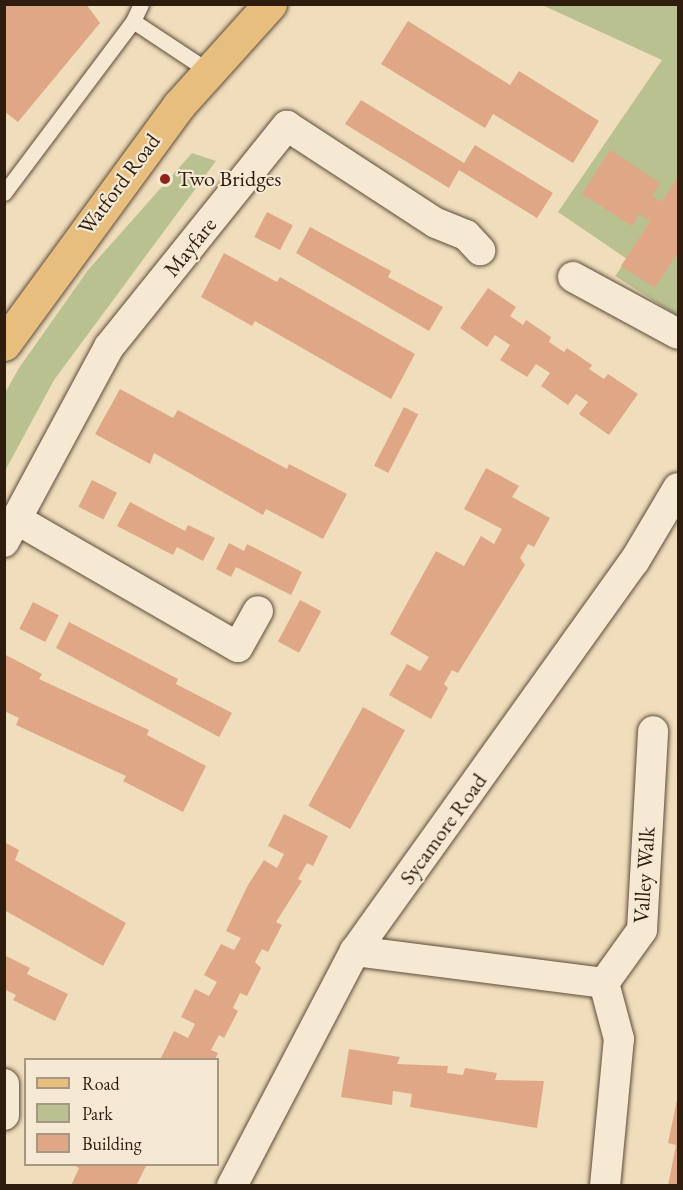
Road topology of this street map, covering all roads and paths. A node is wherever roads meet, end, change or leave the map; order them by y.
1 (141, 4) edge
2 (270, 4) edge
3 (245, 18) edge
4 (133, 21) junction
5 (207, 70) junction
6 (4, 193) edge
7 (480, 250) dead end
8 (573, 277) dead end
9 (678, 334) edge
10 (4, 344) edge
11 (678, 488) edge
12 (10, 531) edge
13 (258, 611) dead end
14 (653, 731) dead end
15 (355, 951) junction
16 (604, 983) junction
17 (4, 1084) edge
18 (4, 1115) edge
19 (232, 1185) edge
20 (605, 1185) edge

1 - 4 lane
2 - 3 main road, Watford Road
3 - 5 main road, Watford Road
4 - 5 lane
4 - 6 lane
5 - 10 main road, Watford Road
7 - 12 street, Mayfare
8 - 9 street
11 - 15 street, Sycamore Road
12 - 13 street
14 - 16 street, Valley Walk
15 - 16 street
15 - 19 street, Sycamore Road
16 - 20 street
17 - 18 street

